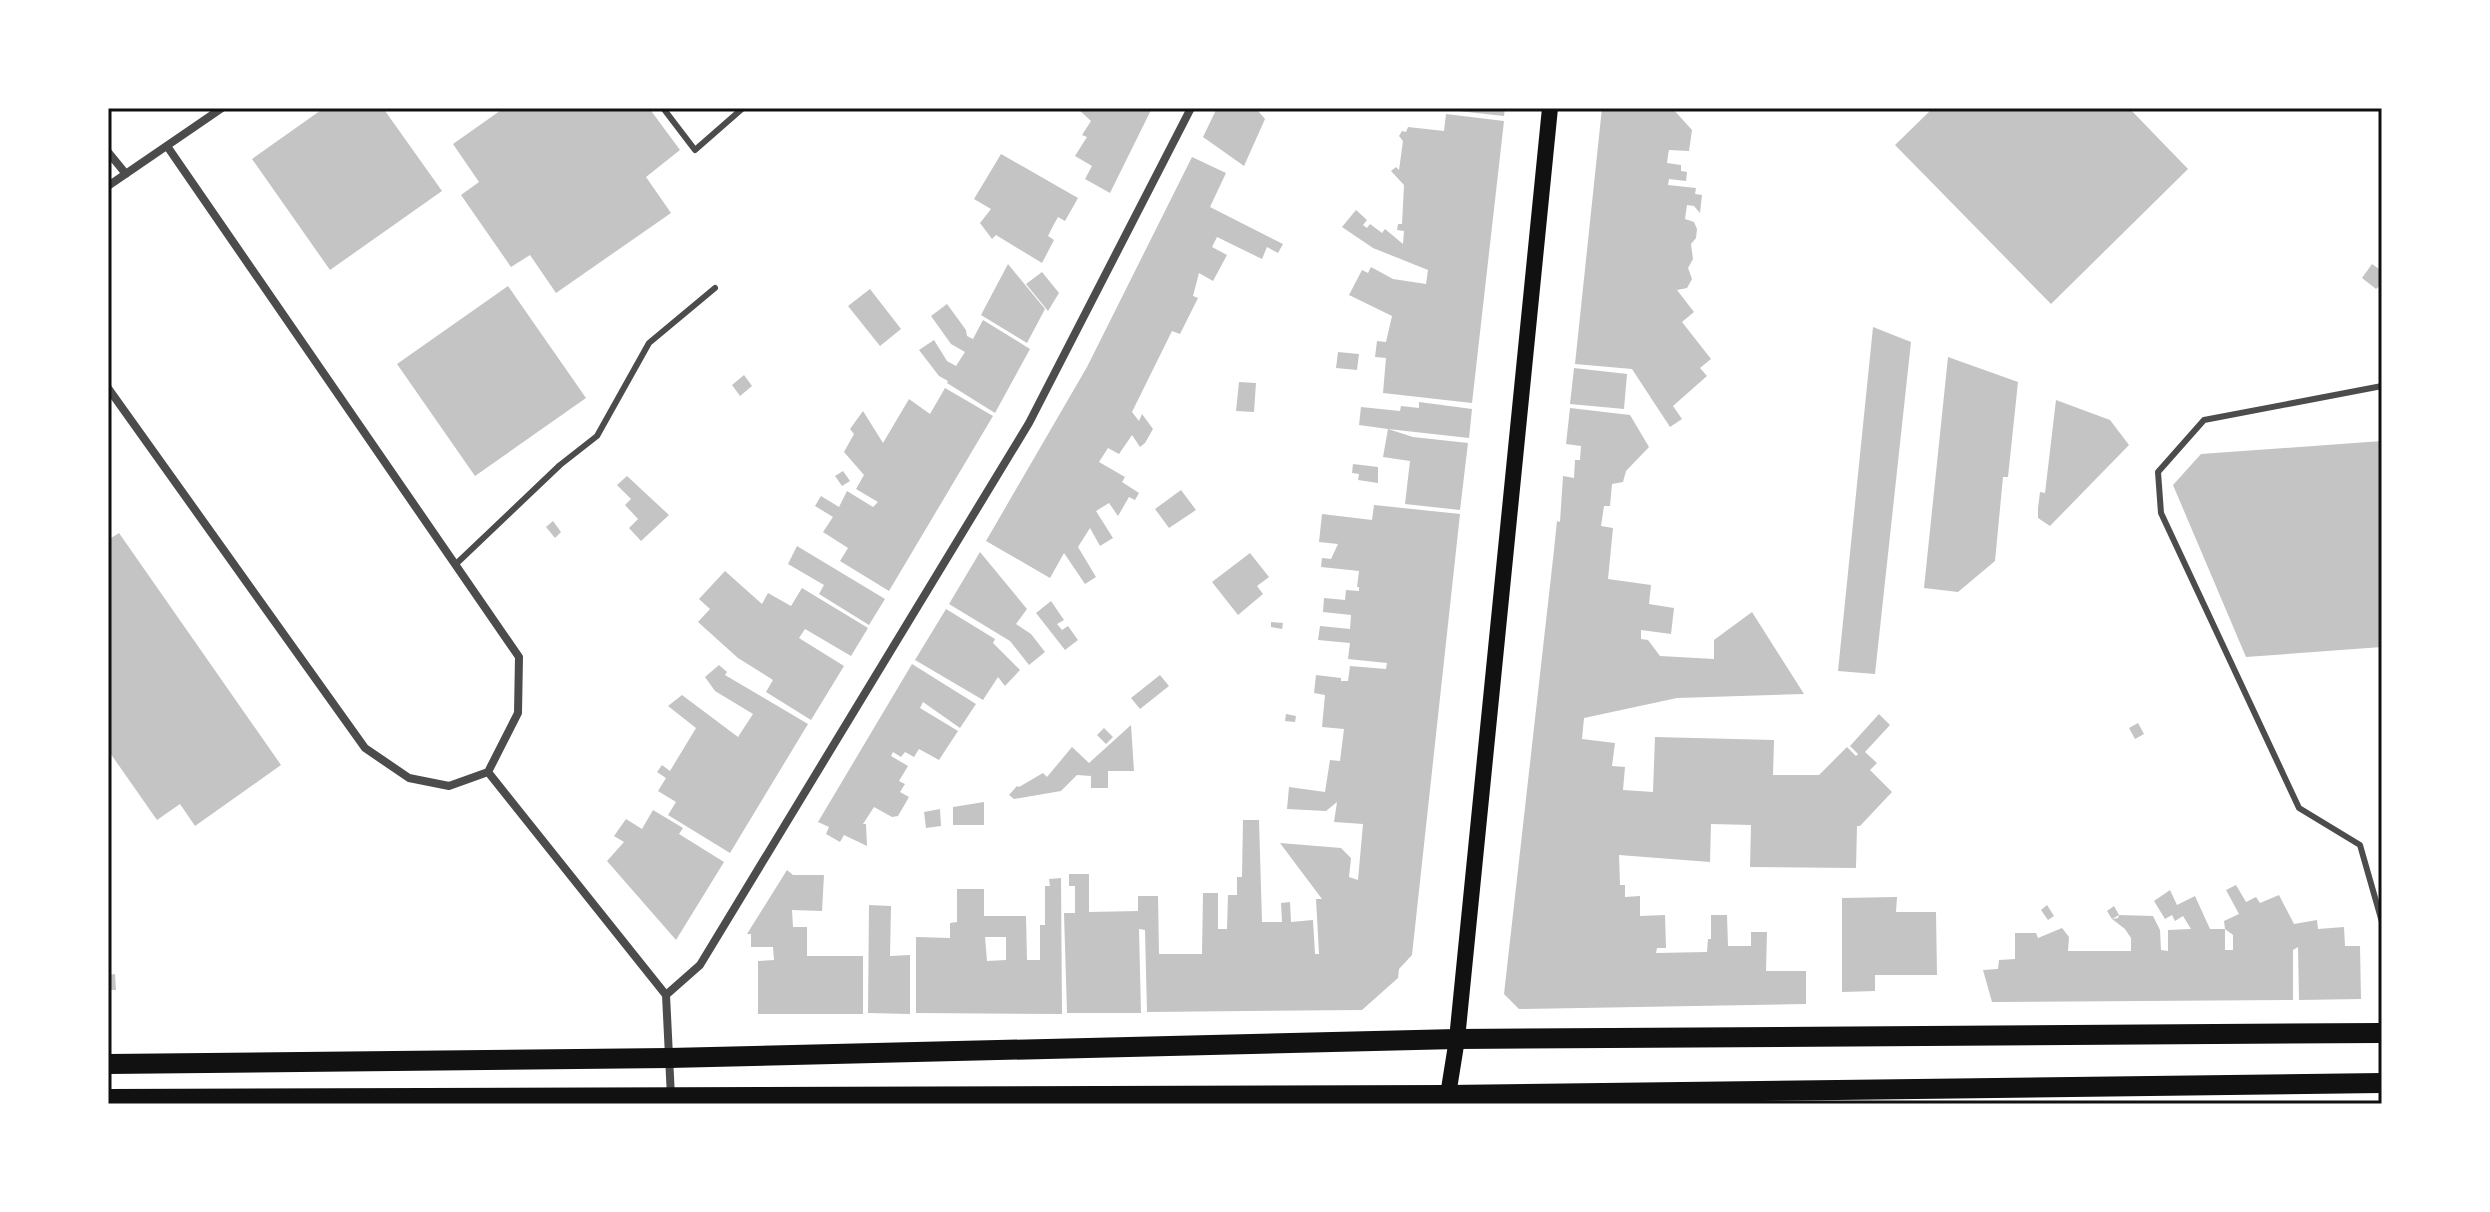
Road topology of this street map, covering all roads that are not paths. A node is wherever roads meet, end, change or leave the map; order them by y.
1 (222, 108) edge
2 (663, 108) edge
3 (743, 108) edge
4 (1191, 108) edge
5 (1550, 108) edge
6 (167, 146) junction
7 (108, 152) edge
8 (126, 174) junction
9 (108, 186) edge
10 (715, 288) dead end
11 (2382, 386) edge
12 (108, 388) edge
13 (456, 564) junction
14 (488, 772) junction
15 (2382, 922) edge
16 (666, 995) junction
17 (2382, 1033) edge
18 (1457, 1039) junction
19 (669, 1058) junction
20 (108, 1064) edge
21 (2382, 1083) edge
22 (1448, 1095) junction
23 (671, 1097) junction
24 (108, 1099) edge

1 - 6 street
2 - 3 lane
4 - 16 street
5 - 18 main road
6 - 8 street
6 - 13 street
7 - 8 street
8 - 9 street
10 - 13 lane
11 - 15 lane
12 - 14 street
13 - 14 street
14 - 16 street
16 - 19 street
17 - 18 main road
18 - 19 main road
18 - 22 main road
19 - 20 main road
19 - 23 street
21 - 22 main road
22 - 23 main road
23 - 24 main road

